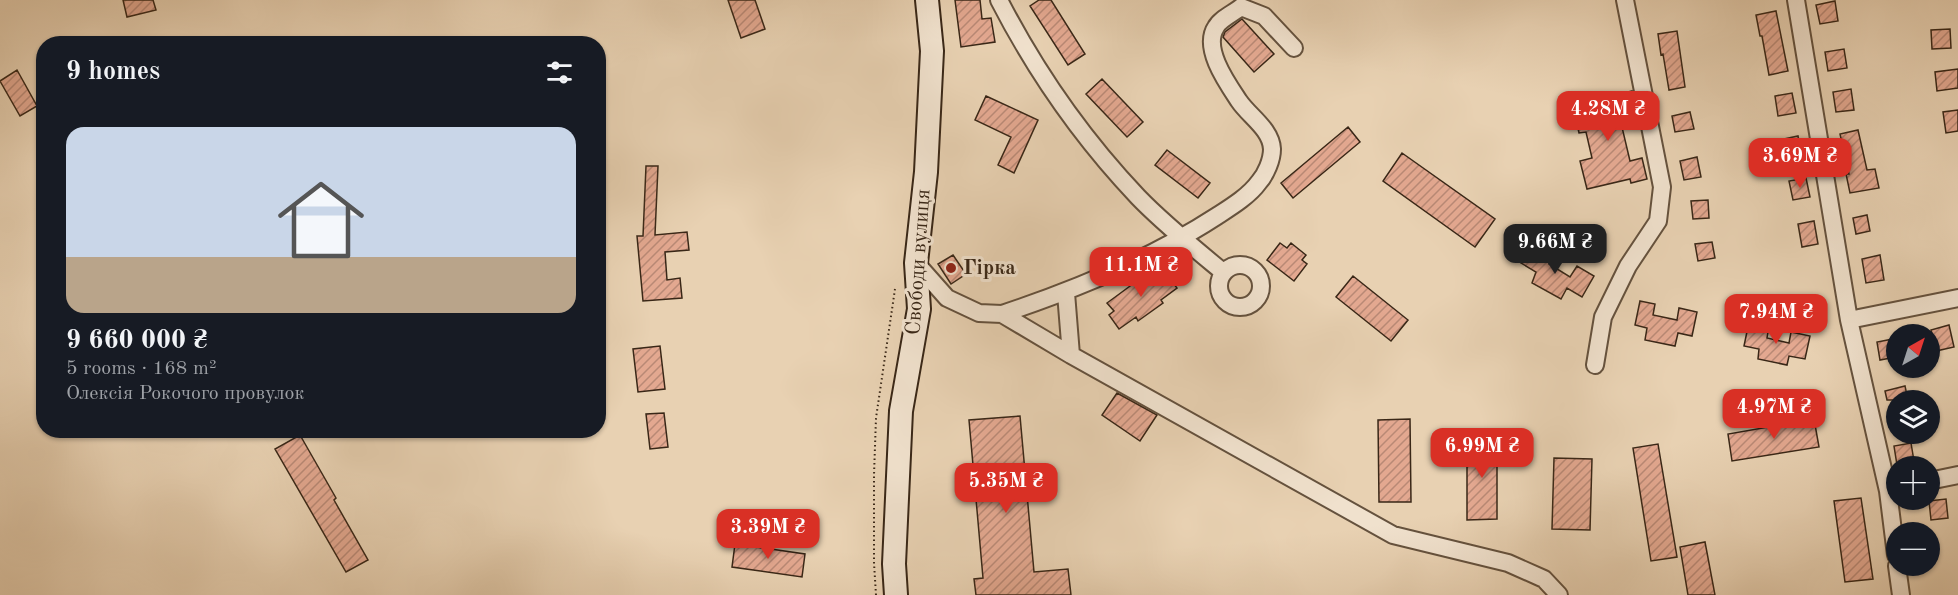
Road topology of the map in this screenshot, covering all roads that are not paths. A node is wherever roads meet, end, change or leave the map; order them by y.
1 (927, 0) edge
2 (999, 0) edge
3 (1625, 0) edge
4 (1796, 0) edge
5 (1294, 48) dead end
6 (1182, 239) junction
7 (916, 263) junction
8 (1223, 272) dead end
9 (1066, 292) junction
10 (1958, 298) edge
11 (1002, 314) junction
12 (1849, 320) junction
13 (1071, 356) junction
14 (1595, 365) dead end
15 (1886, 466) edge
16 (1958, 475) edge
17 (1940, 479) edge
18 (1898, 576) edge
19 (896, 595) edge
20 (1559, 595) edge
21 (1901, 595) edge

1 - 7 main road, Свободи вулиця
2 - 6 street
3 - 14 street
4 - 12 street
5 - 6 street
6 - 8 street
6 - 9 street
7 - 11 street
7 - 19 main road, Свободи вулиця
9 - 11 street
9 - 13 street
10 - 12 street
11 - 13 street
12 - 15 street
13 - 20 street
16 - 17 street
18 - 21 street

